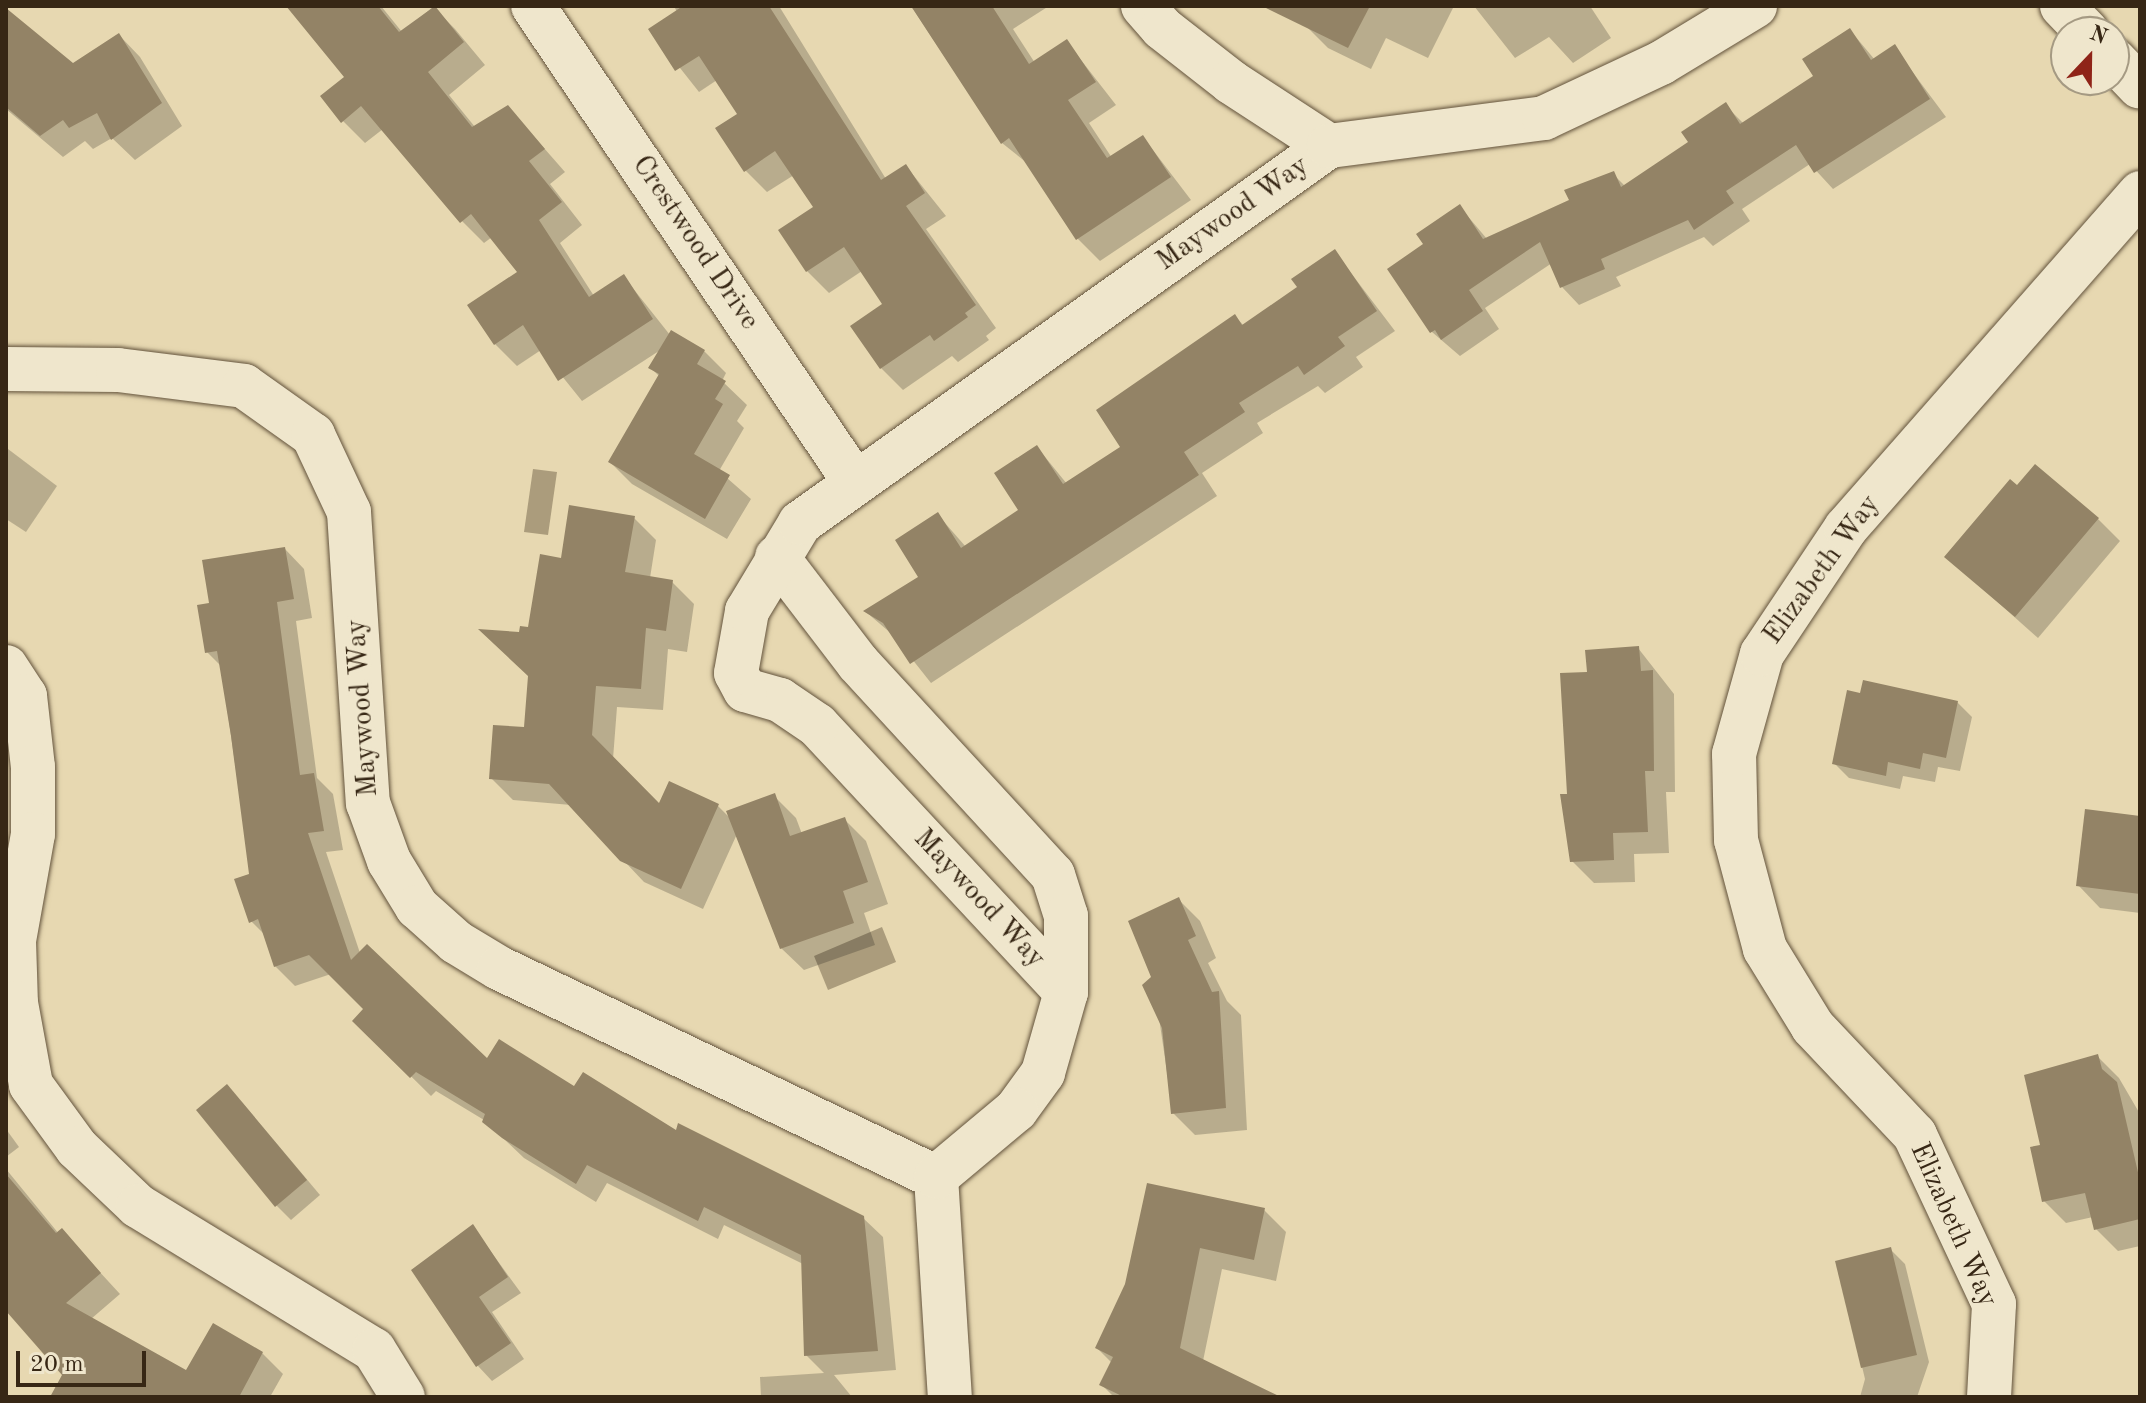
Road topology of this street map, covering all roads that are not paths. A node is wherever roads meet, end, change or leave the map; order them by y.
1 (533, 6) edge
2 (1143, 6) edge
3 (1755, 6) edge
4 (1329, 146) junction
5 (2140, 193) edge
6 (6, 369) edge
7 (854, 481) junction
8 (777, 557) junction
9 (6, 667) edge
10 (1066, 992) junction
11 (936, 1177) junction
12 (403, 1397) edge
13 (950, 1397) edge
14 (1989, 1397) edge

1 - 7 street, Crestwood Drive
2 - 4 street
3 - 4 street, Maywood Way
4 - 7 street, Maywood Way
5 - 14 street, Elizabeth Way
6 - 11 street, Maywood Way
7 - 8 street, Maywood Way
8 - 10 street, Maywood Way
8 - 10 street, Maywood Way
9 - 12 street
10 - 11 street, Maywood Way
11 - 13 street

